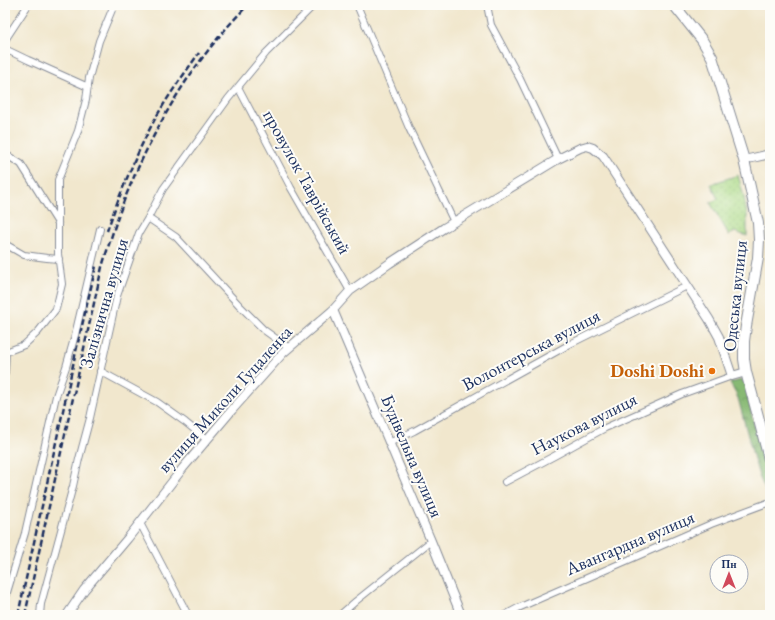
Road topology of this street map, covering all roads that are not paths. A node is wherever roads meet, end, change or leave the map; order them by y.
1 (28, 5) edge
2 (114, 5) edge
3 (314, 5) edge
4 (357, 5) edge
5 (487, 5) edge
6 (674, 5) edge
7 (5, 40) edge
8 (5, 49) edge
9 (88, 87) junction
10 (238, 87) junction
11 (5, 154) edge
12 (770, 154) edge
13 (558, 159) junction
14 (744, 160) junction
15 (148, 218) junction
16 (454, 222) junction
17 (58, 224) junction
18 (100, 229) dead end
19 (5, 244) edge
20 (59, 259) junction
21 (687, 286) junction
22 (350, 292) junction
23 (333, 310) junction
24 (289, 348) junction
25 (100, 371) junction
26 (5, 372) edge
27 (746, 372) junction
28 (732, 376) junction
29 (207, 440) junction
30 (389, 443) junction
31 (770, 462) edge
32 (505, 482) dead end
33 (770, 502) edge
34 (140, 523) junction
35 (431, 541) junction
36 (5, 599) edge
37 (40, 615) edge
38 (67, 615) edge
39 (188, 615) edge
40 (340, 615) edge
41 (461, 615) edge
42 (505, 615) edge

1 - 7 street
2 - 9 street
3 - 10 street, Залізнична вулиця
4 - 16 street
5 - 13 street
6 - 14 main road, Одеська вулиця
8 - 9 street
9 - 17 street
10 - 15 street, Залізнична вулиця
10 - 22 street, провулок Таврійський
11 - 17 street
12 - 14 street
13 - 16 street, вулиця Миколи Гуцаленка
13 - 21 street, вулиця Миколи Гуцаленка
14 - 27 main road, Одеська вулиця
15 - 24 street
15 - 25 street, Залізнична вулиця
16 - 22 street, вулиця Миколи Гуцаленка
17 - 20 street
18 - 36 street
19 - 20 street
20 - 26 street
21 - 28 street
21 - 30 street, Волонтерська вулиця
22 - 23 street, вулиця Миколи Гуцаленка
23 - 24 street, вулиця Миколи Гуцаленка
23 - 30 street, Будівельна вулиця
24 - 29 street, вулиця Миколи Гуцаленка
25 - 29 street
25 - 37 street, Залізнична вулиця
27 - 28 street, Наукова вулиця
27 - 31 main road, Одеська вулиця
28 - 32 street, Наукова вулиця
29 - 34 street, вулиця Миколи Гуцаленка
30 - 35 street, Будівельна вулиця
33 - 42 street, Авангардна вулиця
34 - 38 street, вулиця Миколи Гуцаленка
34 - 39 street
35 - 40 street
35 - 41 street, Будівельна вулиця

